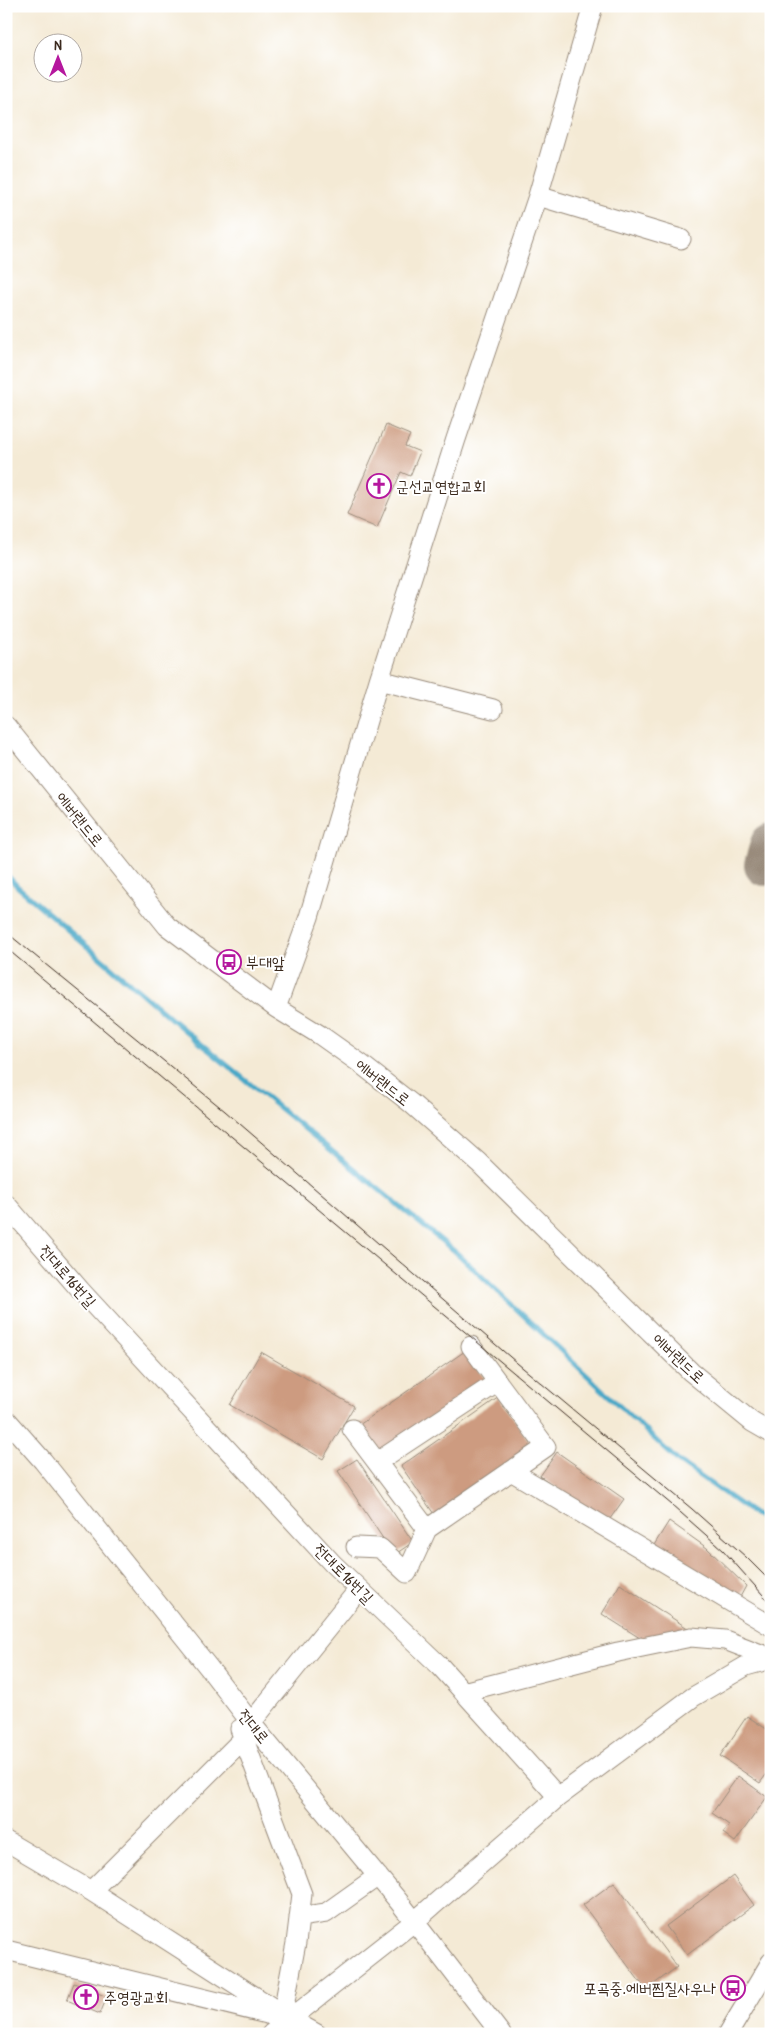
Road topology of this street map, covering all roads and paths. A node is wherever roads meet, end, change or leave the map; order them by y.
1 (594, 6) edge
2 (538, 196) junction
3 (681, 239) dead end
4 (379, 680) junction
5 (493, 708) dead end
6 (6, 726) edge
7 (276, 1008) junction
8 (6, 1204) edge
9 (471, 1346) dead end
10 (498, 1382) junction
11 (6, 1419) edge
12 (352, 1429) dead end
13 (771, 1433) edge
14 (377, 1462) junction
15 (511, 1471) junction
16 (427, 1529) junction
17 (356, 1547) dead end
18 (358, 1589) junction
19 (771, 1626) edge
20 (771, 1659) edge
21 (463, 1692) junction
22 (247, 1730) junction
23 (558, 1797) junction
24 (6, 1841) edge
25 (378, 1876) junction
26 (91, 1891) junction
27 (299, 1917) junction
28 (414, 1921) junction
29 (6, 1950) edge
30 (771, 1962) edge
31 (290, 2020) junction
32 (271, 2034) edge
33 (317, 2034) edge
34 (501, 2034) edge
35 (728, 2034) edge

1 - 2 street
2 - 3 street
2 - 4 street
4 - 5 street
4 - 7 street
6 - 7 street, 에버랜드로
7 - 13 street, 에버랜드로
8 - 18 street, 전대로16번길
9 - 10 street
10 - 14 street
10 - 15 street
11 - 22 street, 전대로
12 - 14 street
14 - 16 street
15 - 16 street
15 - 19 street
16 - 17 street
18 - 21 street, 전대로16번길
18 - 22 street
20 - 21 street
20 - 23 street
21 - 23 street, 전대로16번길
22 - 25 street, 전대로
22 - 26 street
22 - 27 street
23 - 28 street
24 - 26 street
25 - 27 street
25 - 28 street, 전대로
26 - 31 street
27 - 31 street
28 - 31 street
28 - 34 street, 전대로
29 - 31 street
30 - 35 street
31 - 32 street
31 - 33 street

